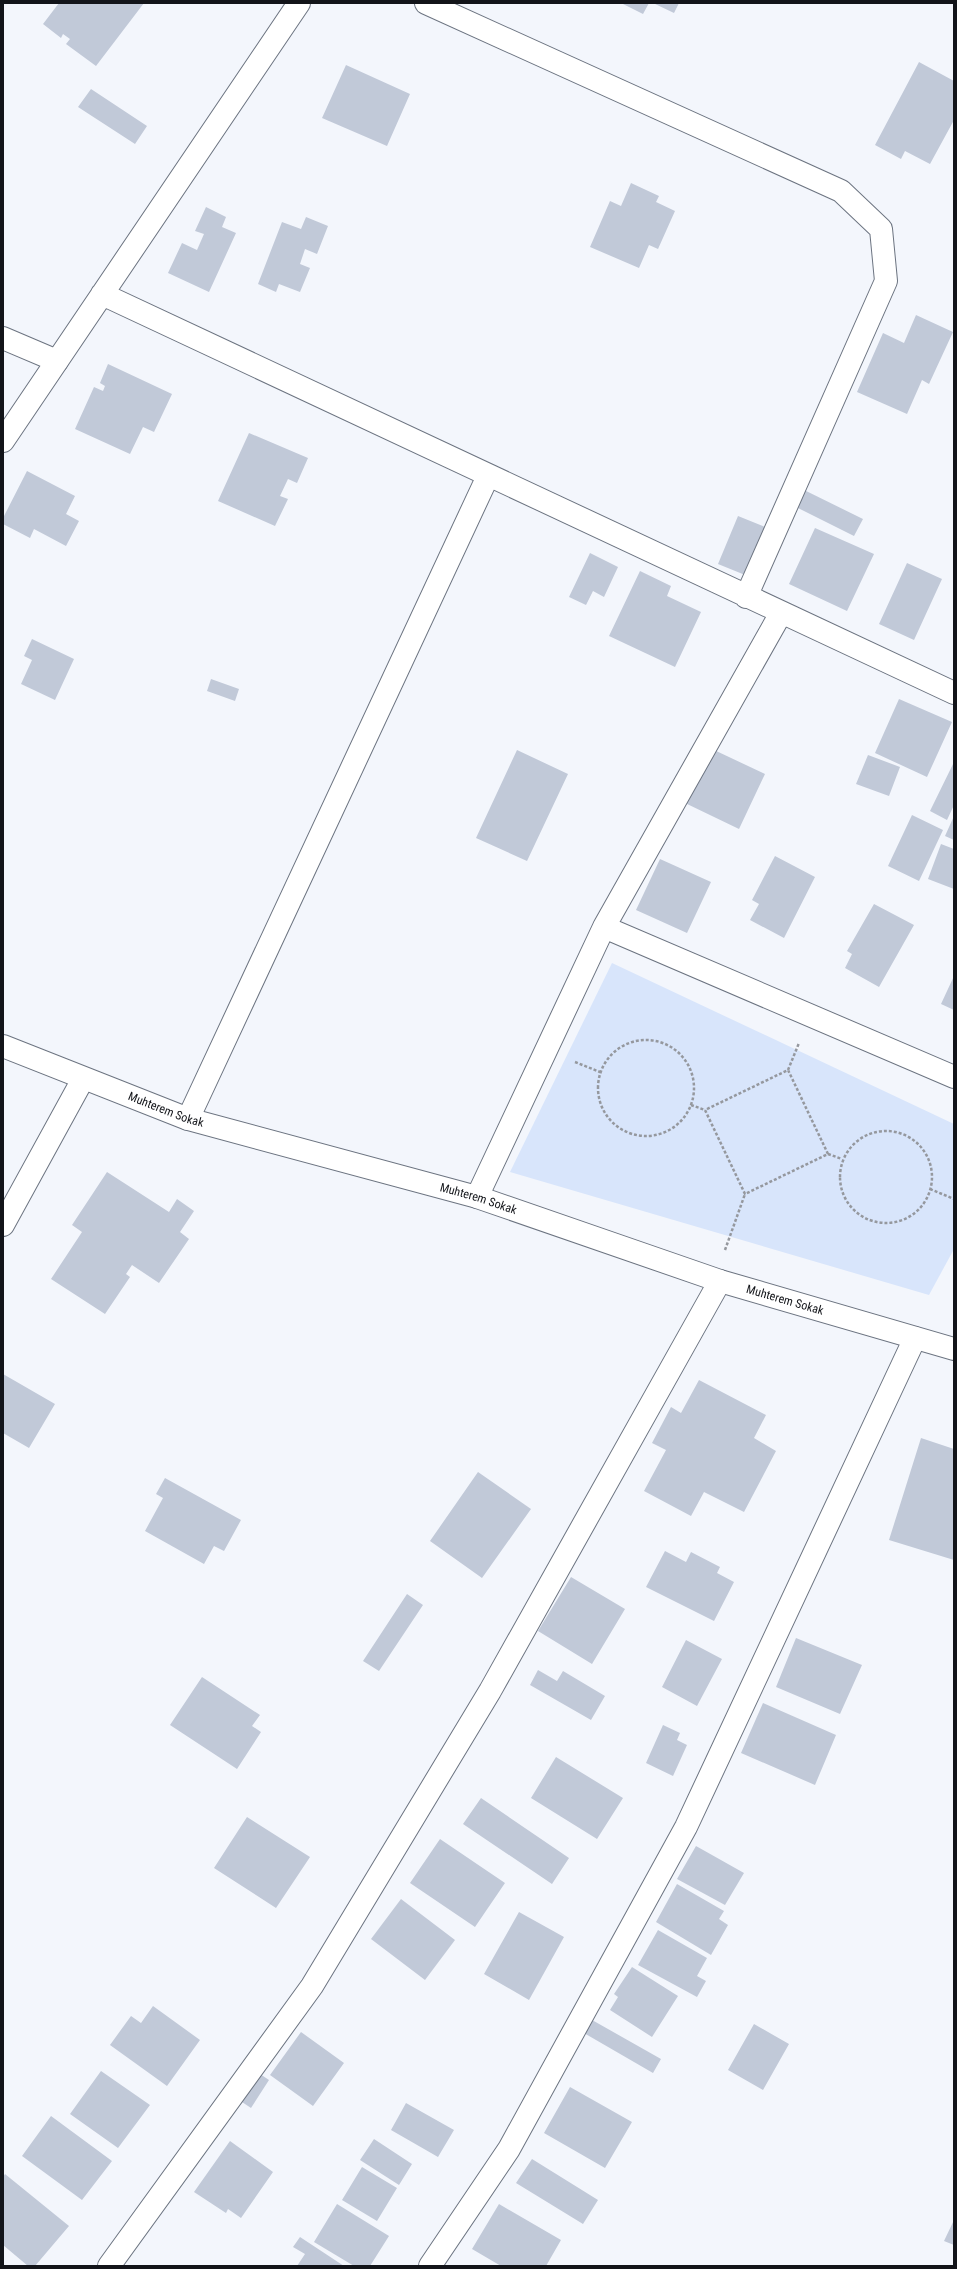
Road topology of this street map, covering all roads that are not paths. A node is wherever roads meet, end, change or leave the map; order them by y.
1 (299, 3) edge
2 (426, 3) edge
3 (102, 294) junction
4 (3, 338) edge
5 (57, 361) junction
6 (3, 441) edge
7 (488, 476) junction
8 (746, 597) junction
9 (781, 613) junction
10 (954, 693) edge
11 (604, 927) junction
12 (3, 1046) edge
13 (954, 1076) edge
14 (83, 1078) junction
15 (188, 1119) junction
16 (478, 1197) junction
17 (3, 1225) edge
18 (717, 1281) junction
19 (914, 1338) junction
20 (954, 1349) edge
21 (109, 2266) edge
22 (430, 2266) edge

1 - 3 street
2 - 8 street
3 - 5 street
3 - 7 street
4 - 5 street
5 - 6 street
7 - 8 street
7 - 15 street
8 - 9 street
9 - 10 street
9 - 11 street
11 - 13 street
11 - 16 street
12 - 14 street, Muhterem Sokak
14 - 15 street, Muhterem Sokak
14 - 17 street
15 - 16 street, Muhterem Sokak
16 - 18 street, Muhterem Sokak
18 - 19 street, Muhterem Sokak
18 - 21 street
19 - 20 street, Muhterem Sokak
19 - 22 street

